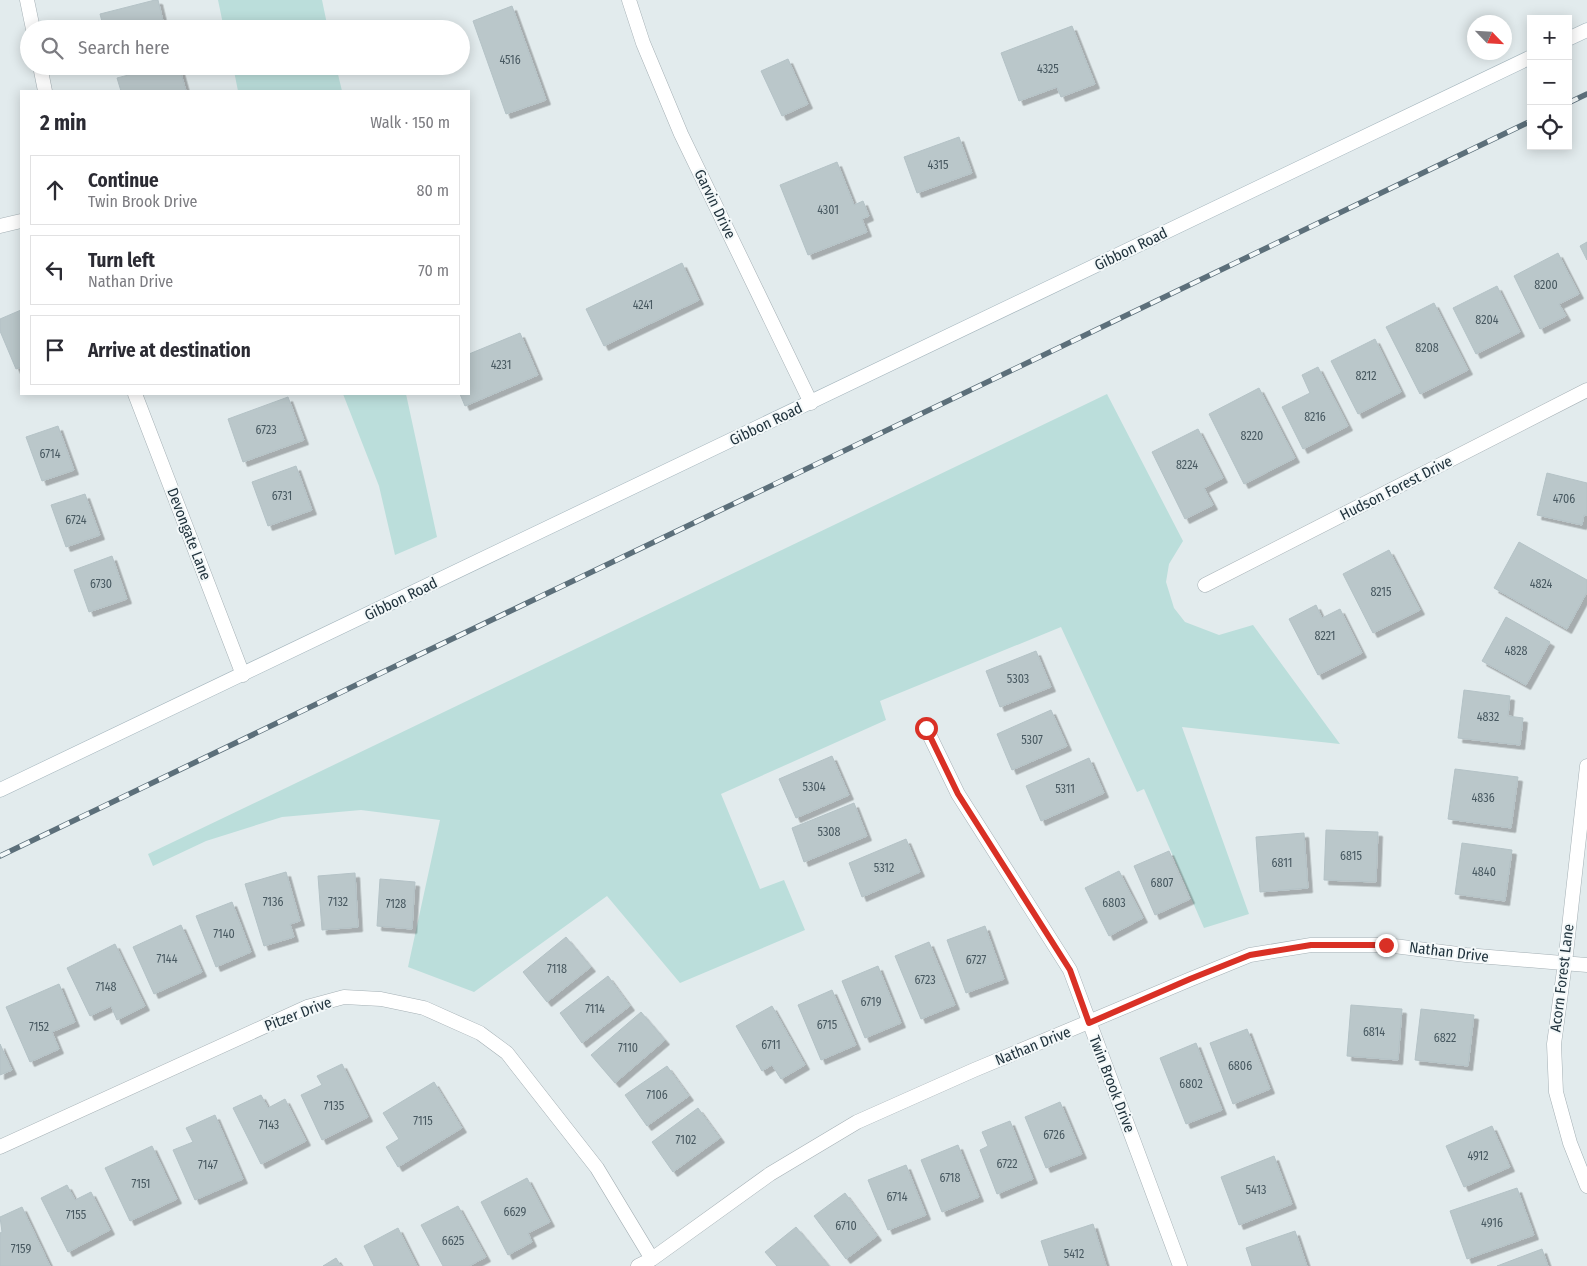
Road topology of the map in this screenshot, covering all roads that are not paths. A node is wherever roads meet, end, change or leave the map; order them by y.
1 (26, 0) edge
2 (629, 0) edge
3 (31, 20) edge
4 (1587, 30) edge
5 (1572, 37) edge
6 (1527, 59) edge
7 (42, 75) edge
8 (45, 90) edge
9 (20, 221) edge
10 (0, 226) edge
11 (1587, 390) edge
12 (135, 395) edge
13 (811, 403) junction
14 (1206, 585) dead end
15 (242, 675) junction
16 (926, 728) dead end
17 (1587, 766) edge
18 (0, 790) edge
19 (1565, 962) junction
20 (1587, 965) edge
21 (1089, 1023) junction
22 (0, 1147) edge
23 (1587, 1186) edge
24 (652, 1259) junction
25 (638, 1266) edge
26 (1180, 1266) edge

1 - 3 street
2 - 13 street, Garvin Drive
4 - 5 street
6 - 13 street, Gibbon Road
7 - 8 street
9 - 10 street
11 - 14 street, Hudson Forest Drive
12 - 15 street, Devongate Lane
13 - 15 street, Gibbon Road
15 - 18 street, Gibbon Road
16 - 21 street, Twin Brook Drive
17 - 19 street, Acorn Forest Lane
19 - 20 street, Nathan Drive
19 - 21 street, Nathan Drive
19 - 23 street, Acorn Forest Lane
21 - 24 street, Nathan Drive
21 - 26 street, Twin Brook Drive
22 - 24 street, Pitzer Drive
24 - 25 street, Nathan Drive

